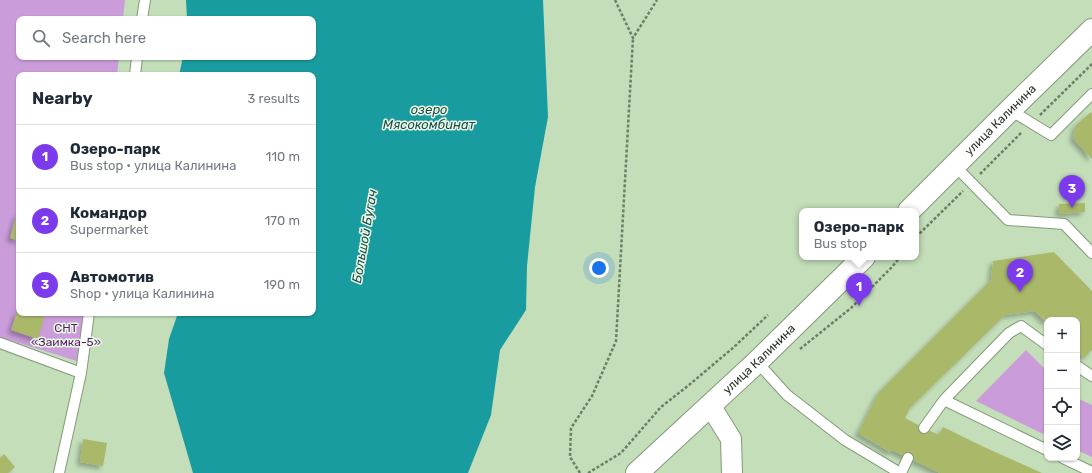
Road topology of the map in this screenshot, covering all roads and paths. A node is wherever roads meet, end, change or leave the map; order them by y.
1 (144, 0) edge
2 (615, 0) edge
3 (657, 0) edge
4 (142, 16) edge
5 (1092, 30) edge
6 (633, 38) junction
7 (137, 60) edge
8 (1092, 64) edge
9 (135, 72) edge
10 (1092, 94) edge
11 (1010, 110) junction
12 (1032, 123) junction
13 (954, 165) junction
14 (971, 183) junction
15 (912, 208) edge
16 (919, 234) edge
17 (1092, 253) edge
18 (861, 260) edge
19 (898, 260) edge
20 (768, 315) dead end
21 (89, 316) edge
22 (1044, 342) edge
23 (0, 343) edge
24 (800, 349) dead end
25 (757, 362) junction
26 (1080, 368) edge
27 (80, 373) junction
28 (1092, 376) edge
29 (944, 400) junction
30 (710, 405) junction
31 (924, 428) dead end
32 (1044, 449) edge
33 (652, 458) junction
34 (908, 458) dead end
35 (1069, 461) edge
36 (1092, 472) edge
37 (59, 473) edge
38 (580, 473) edge
39 (588, 473) edge
40 (629, 473) edge
41 (636, 473) edge
42 (732, 473) edge
43 (900, 473) edge

1 - 4 lane
2 - 6 path
3 - 6 path
5 - 11 main road, улица Калинина
6 - 38 path
7 - 9 lane
8 - 12 path
10 - 12 lane
11 - 12 lane
11 - 13 main road, улица Калинина
12 - 14 path
13 - 14 lane
13 - 15 main road, улица Калинина
14 - 16 path
14 - 17 lane
18 - 25 main road, улица Калинина
19 - 24 path
20 - 39 path
21 - 27 lane
22 - 29 lane
23 - 27 lane
25 - 30 main road, улица Калинина
25 - 43 lane
26 - 28 lane
27 - 37 lane
29 - 31 lane
29 - 32 lane
30 - 33 main road, улица Калинина
30 - 42 street
33 - 40 main road
33 - 41 main road
34 - 43 lane
35 - 36 lane

